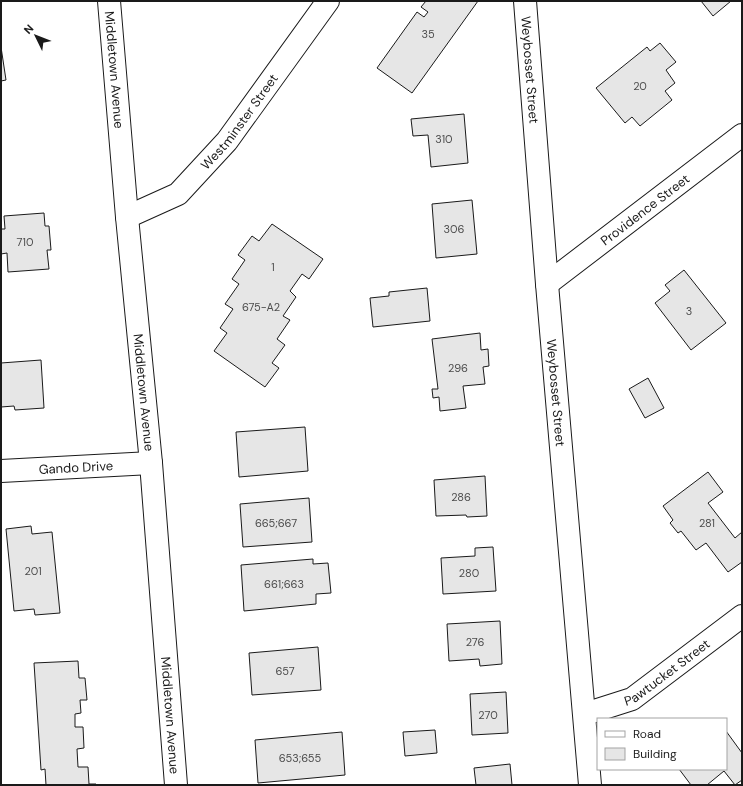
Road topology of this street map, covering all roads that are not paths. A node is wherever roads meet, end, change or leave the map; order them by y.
1 (110, 1) edge
2 (328, 1) edge
3 (525, 1) edge
4 (742, 135) edge
5 (127, 217) junction
6 (547, 284) junction
7 (151, 463) junction
8 (1, 471) edge
9 (742, 616) edge
10 (585, 714) junction
11 (176, 785) edge
12 (590, 785) edge

1 - 5 street, Middletown Avenue
2 - 5 street, Westminster Street
3 - 6 street, Weybosset Street
4 - 6 street, Providence Street
5 - 7 street, Middletown Avenue
6 - 10 street, Weybosset Street
7 - 8 street, Gando Drive
7 - 11 street, Middletown Avenue
9 - 10 street, Pawtucket Street
10 - 12 street, Weybosset Street

